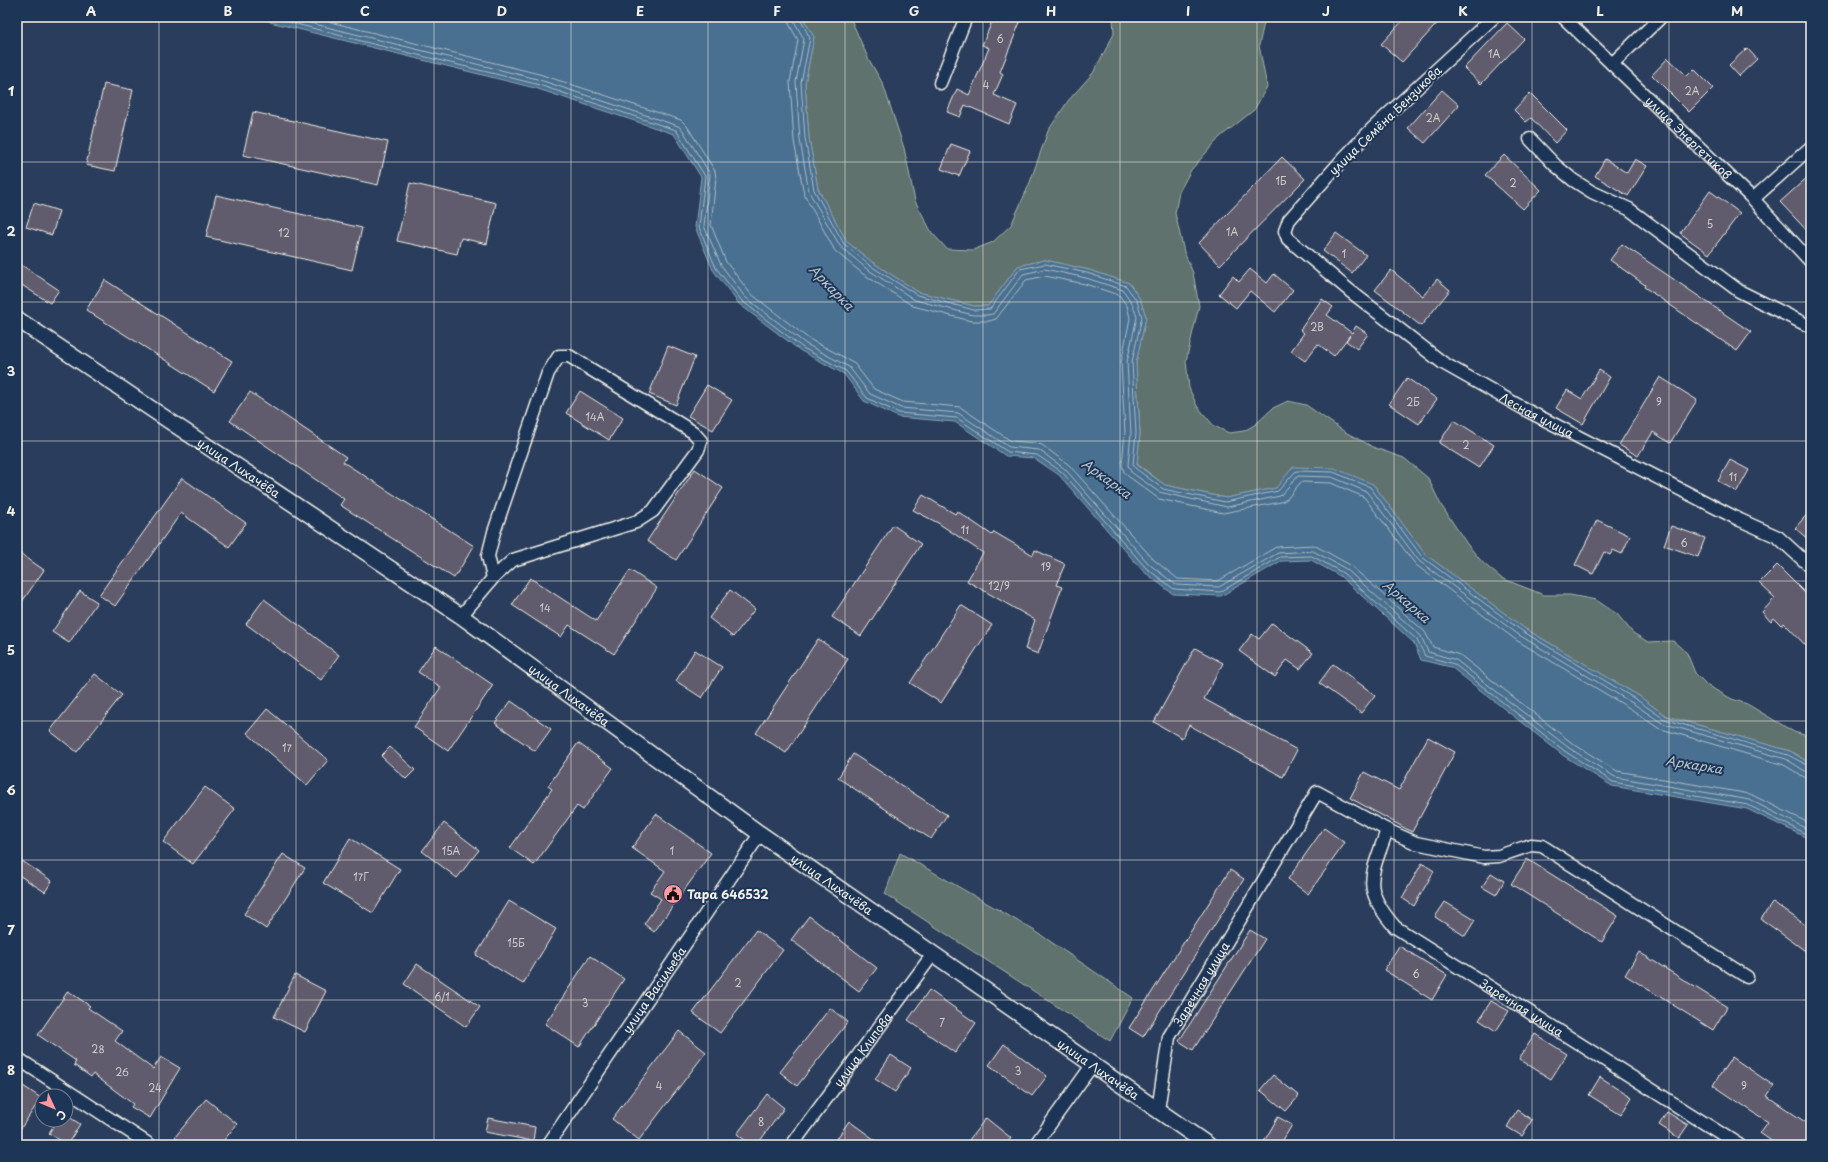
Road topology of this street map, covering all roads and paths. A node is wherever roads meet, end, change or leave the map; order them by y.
1 (966, 17) edge
2 (1494, 17) edge
3 (1563, 17) edge
4 (1661, 17) edge
5 (1612, 64) junction
6 (940, 83) dead end
7 (1530, 139) dead end
8 (1811, 147) edge
9 (1754, 198) junction
10 (1285, 231) joint
11 (1811, 262) edge
12 (17, 319) edge
13 (1811, 327) edge
14 (1811, 567) edge
15 (493, 578) junction
16 (461, 616) junction
17 (1387, 830) junction
18 (760, 834) junction
19 (933, 954) junction
20 (1747, 977) dead end
21 (17, 1058) edge
22 (1092, 1064) junction
23 (1158, 1110) junction
24 (150, 1145) edge
25 (548, 1145) edge
26 (792, 1145) edge
27 (1034, 1145) edge
28 (1208, 1145) edge
29 (1739, 1145) edge

1 - 6 street
2 - 10 street, улица Семёна Бензикова
3 - 5 street, улица Энергетиков
4 - 5 street
5 - 9 street, улица Энергетиков
7 - 13 street
8 - 9 street
9 - 11 street, улица Энергетиков
10 - 14 street, Лесная улица
12 - 16 street, улица Лихачёва
15 - 15 street
15 - 16 street
16 - 18 street, улица Лихачёва
17 - 20 street, Заречная улица
17 - 23 street, Заречная улица
17 - 29 street, Заречная улица
18 - 19 street, улица Лихачёва
18 - 25 street, улица Васильева
19 - 22 street, улица Лихачёва
19 - 26 street, улица Клипова
21 - 24 street
22 - 23 street, улица Лихачёва
22 - 27 street
23 - 28 street, улица Лихачёва

